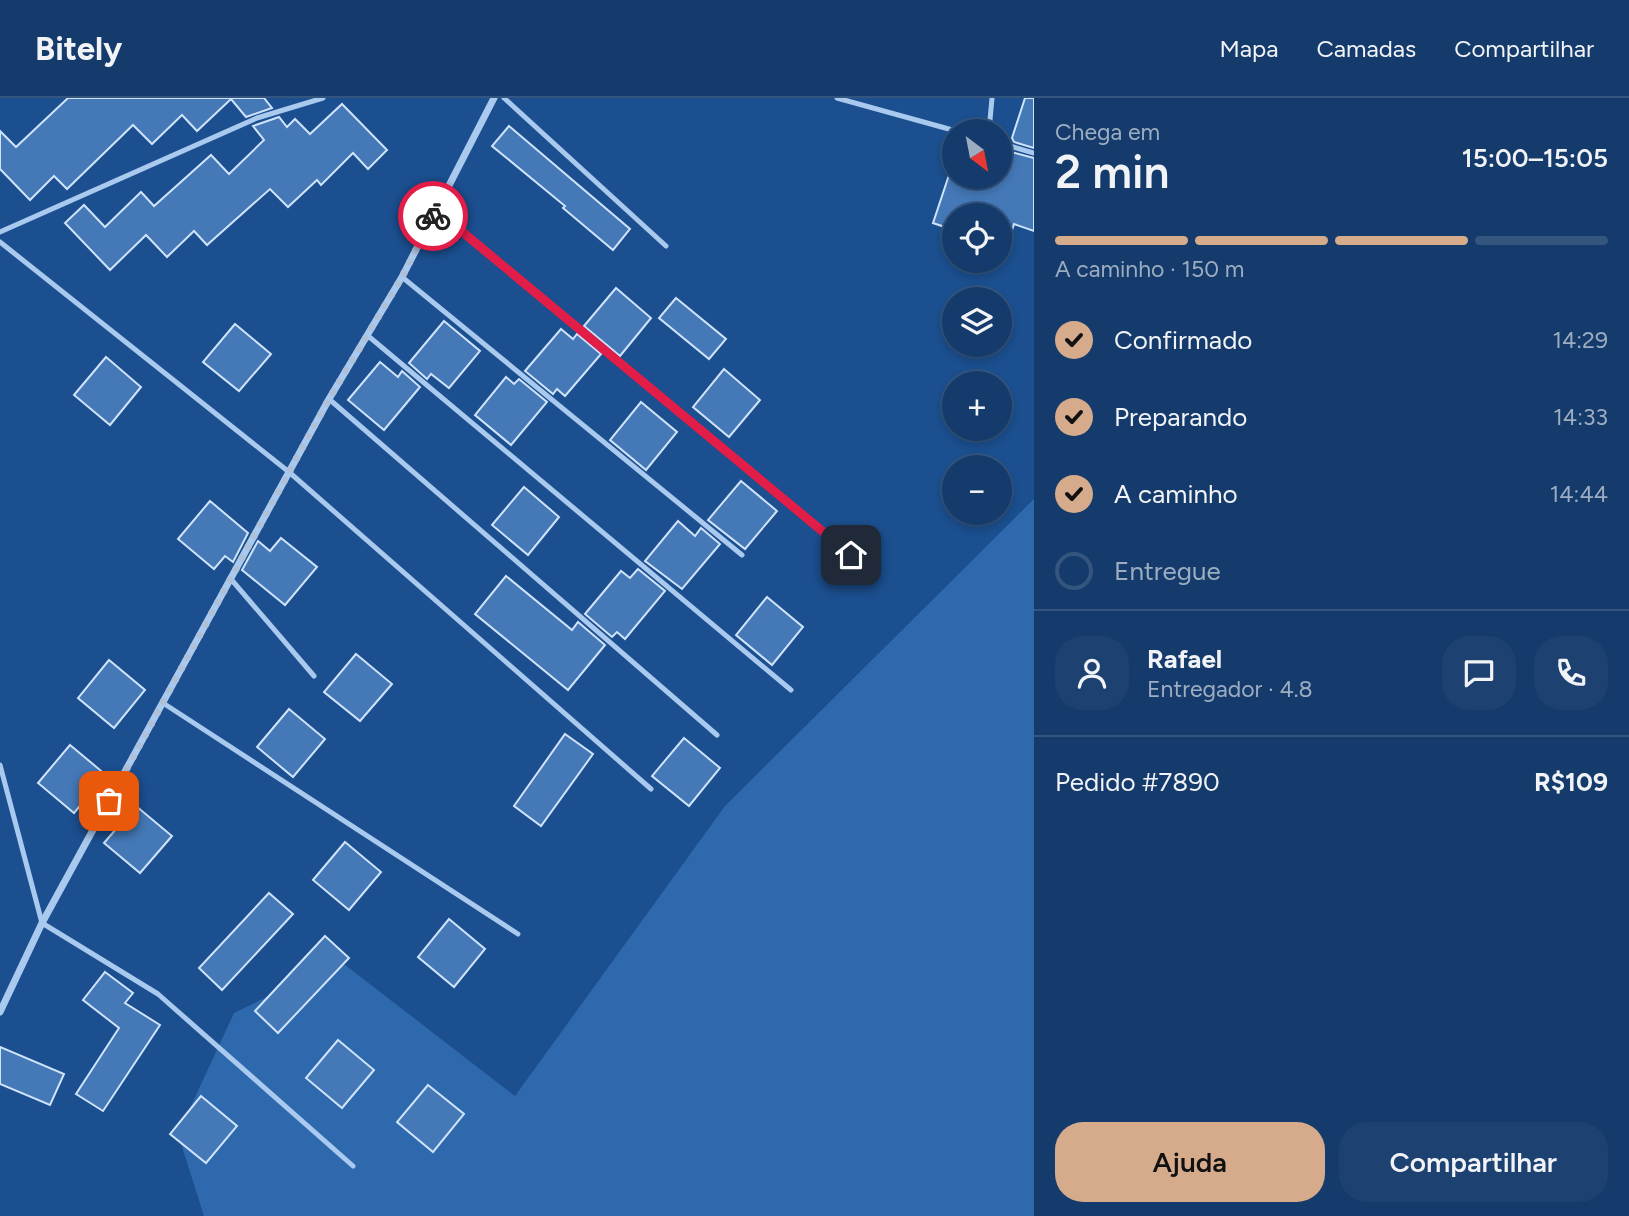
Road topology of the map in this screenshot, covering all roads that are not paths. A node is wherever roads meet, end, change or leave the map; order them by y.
1 (323, 98) edge
2 (494, 98) edge
3 (504, 98) edge
4 (837, 98) edge
5 (992, 98) edge
6 (990, 119) edge
7 (942, 127) edge
8 (1012, 147) edge
9 (1034, 153) edge
10 (436, 210) junction
11 (0, 232) edge
12 (0, 243) edge
13 (666, 246) dead end
14 (402, 277) junction
15 (367, 335) junction
16 (329, 399) junction
17 (289, 472) junction
18 (742, 555) dead end
19 (871, 572) dead end
20 (230, 579) junction
21 (314, 676) dead end
22 (791, 690) dead end
23 (163, 703) junction
24 (718, 735) dead end
25 (0, 765) edge
26 (651, 789) dead end
27 (42, 923) junction
28 (518, 934) dead end
29 (0, 1012) edge
30 (352, 1166) dead end

1 - 11 lane
2 - 10 street
3 - 13 lane
4 - 7 lane
5 - 6 lane
8 - 9 lane
10 - 14 street
10 - 19 lane
12 - 17 lane
14 - 15 street
14 - 18 lane
15 - 16 street
15 - 22 lane
16 - 17 street
16 - 24 lane
17 - 20 street
17 - 26 lane
20 - 21 lane
20 - 23 street
23 - 27 street
23 - 28 lane
25 - 27 lane
27 - 29 street
27 - 30 lane

